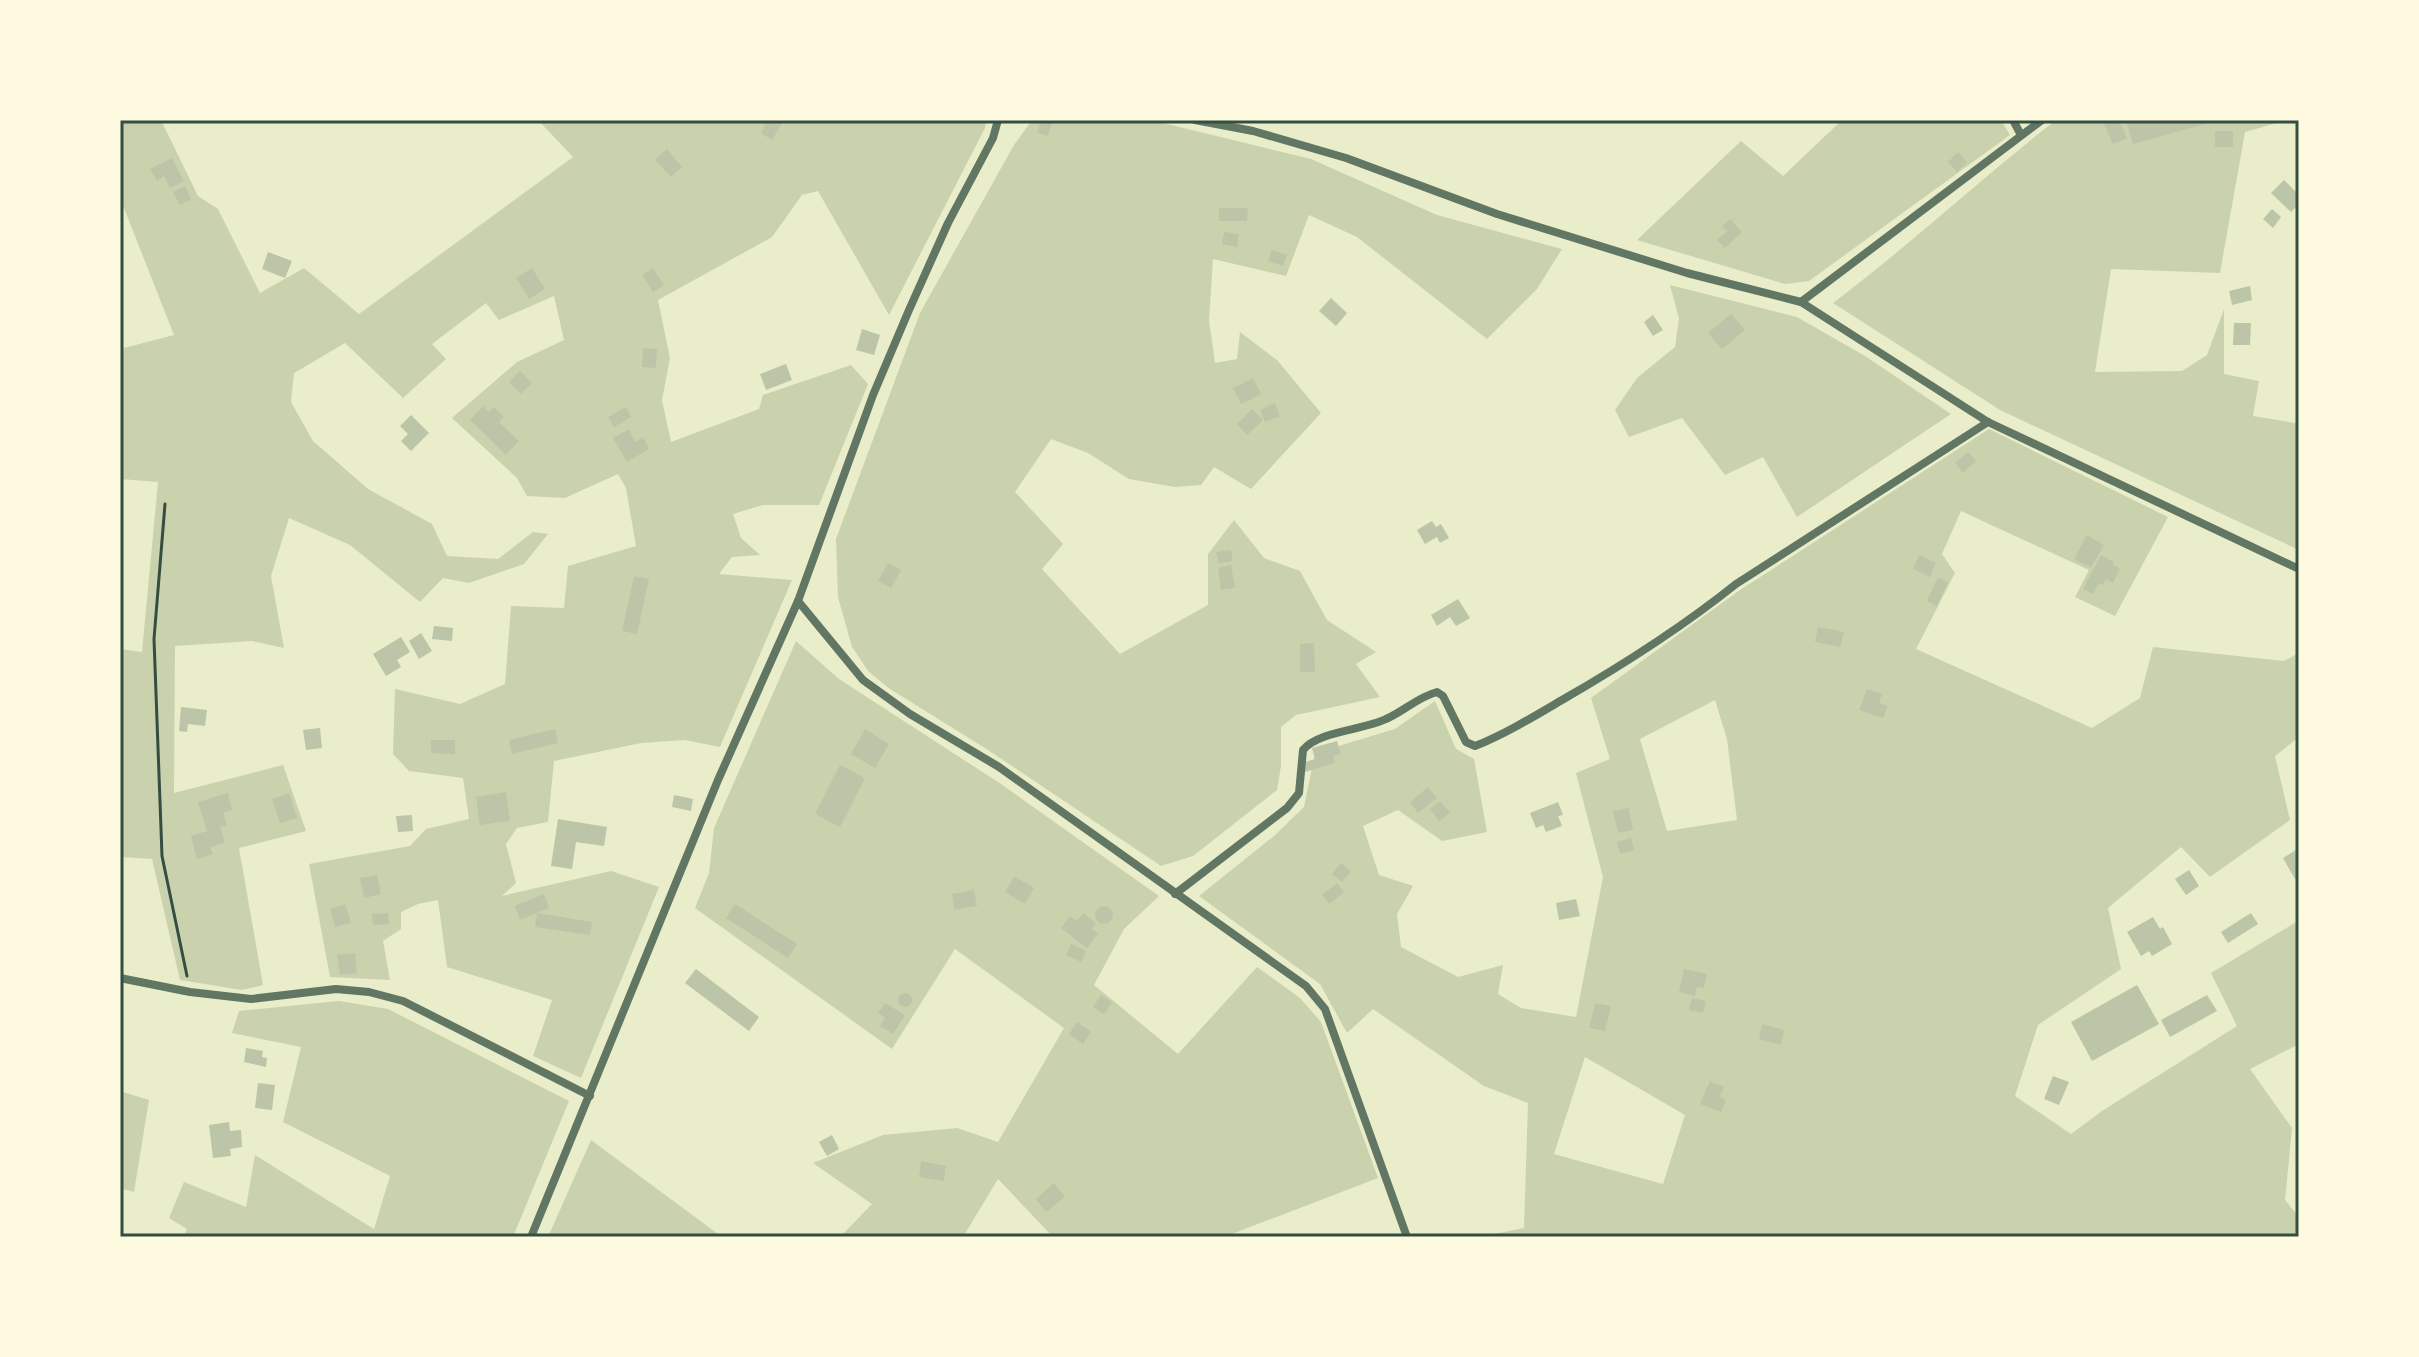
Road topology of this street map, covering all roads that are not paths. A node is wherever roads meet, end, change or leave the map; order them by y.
1 (998, 120) edge
2 (1195, 120) edge
3 (2013, 120) edge
4 (2042, 120) edge
5 (2021, 135) junction
6 (1801, 302) junction
7 (1988, 422) junction
8 (2299, 569) edge
9 (798, 601) junction
10 (1175, 894) junction
11 (120, 978) edge
12 (590, 1096) junction
13 (531, 1237) edge
14 (1407, 1237) edge

1 - 9 street
2 - 6 street
3 - 5 street
4 - 5 street
5 - 6 street
6 - 7 street
7 - 8 street
7 - 10 street
9 - 10 street
9 - 12 street
10 - 14 street
11 - 12 street
12 - 13 street

